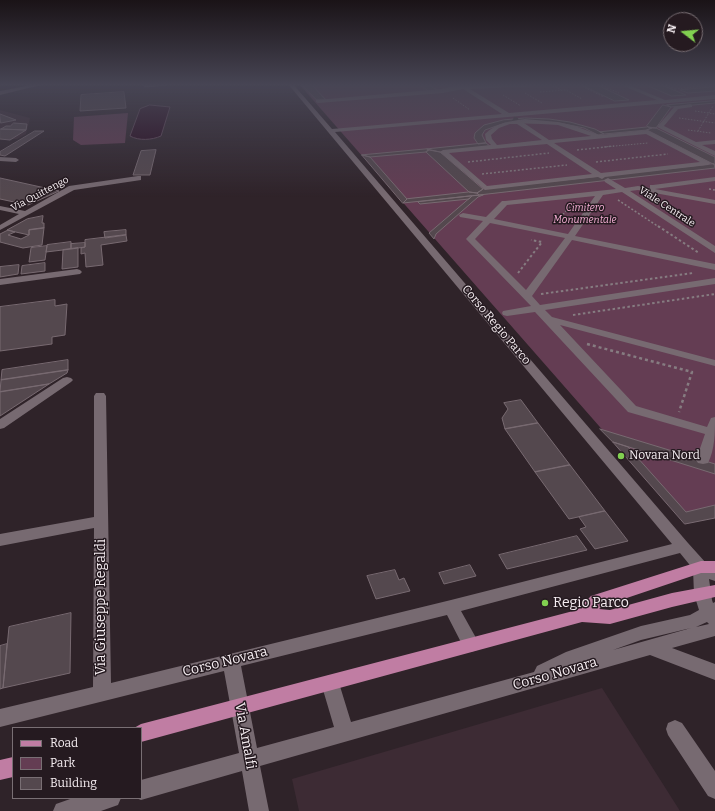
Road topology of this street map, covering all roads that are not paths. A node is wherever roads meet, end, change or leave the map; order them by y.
1 (322, 122) edge
2 (436, 122) edge
3 (509, 122) edge
4 (518, 122) tunnel mouth
5 (542, 122) edge
6 (664, 122) edge
7 (330, 131) junction
8 (597, 136) junction
9 (548, 141) junction
10 (715, 142) edge
11 (694, 143) junction
12 (496, 146) junction
13 (715, 154) edge
14 (0, 159) edge
15 (16, 160) dead end
16 (603, 177) junction
17 (138, 178) dead end
18 (715, 179) edge
19 (638, 188) junction
20 (622, 190) junction
21 (604, 192) junction
22 (715, 202) edge
23 (0, 208) edge
24 (24, 213) junction
25 (463, 215) dead end
26 (488, 220) junction
27 (0, 228) edge
28 (570, 237) junction
29 (715, 250) edge
30 (715, 267) edge
31 (77, 272) dead end
32 (715, 281) edge
33 (0, 282) edge
34 (527, 296) junction
35 (538, 308) junction
36 (507, 313) dead end
37 (547, 319) junction
38 (715, 363) edge
39 (67, 380) dead end
40 (100, 396) dead end
41 (0, 425) edge
42 (714, 428) edge
43 (703, 460) dead end
44 (101, 521) junction
45 (0, 540) edge
46 (683, 547) junction
47 (708, 567) edge
48 (715, 575) edge
49 (708, 593) edge
50 (451, 607) junction
51 (713, 614) edge
52 (582, 615) junction
53 (715, 629) edge
54 (471, 645) junction
55 (649, 648) junction
56 (231, 661) junction
57 (715, 672) edge
58 (330, 683) junction
59 (519, 684) junction
60 (102, 692) junction
61 (239, 707) junction
62 (0, 718) edge
63 (675, 729) dead end
64 (142, 733) edge
65 (345, 733) junction
66 (249, 760) junction
67 (12, 767) edge
68 (0, 770) edge
69 (715, 789) edge
70 (142, 790) edge
71 (107, 799) edge
72 (63, 811) edge
73 (259, 811) edge

1 - 7 street, Corso Regio Parco
2 - 7 street
3 - 12 street
4 - 9 street, Viale Centrale
5 - 8 street
6 - 11 street
7 - 46 street, Corso Regio Parco
8 - 9 street
8 - 16 street
9 - 12 street
9 - 16 street, Viale Centrale
10 - 11 street
11 - 13 street
12 - 16 street
14 - 15 street
16 - 20 street, Viale Centrale
17 - 24 street, Via Quittengo
18 - 19 street
19 - 20 street
19 - 22 street
20 - 21 street
20 - 29 street, Viale Centrale
21 - 26 street
21 - 28 street
23 - 24 street
24 - 27 street, Via Quittengo
25 - 26 street
26 - 28 street
26 - 34 street
28 - 30 street
28 - 34 street
31 - 33 street
32 - 35 street
34 - 35 street
35 - 36 street
35 - 37 street
37 - 38 street
37 - 42 street
39 - 41 street
40 - 44 street, Via Giuseppe Regaldi
42 - 43 street
44 - 45 street, Via Giuseppe Regaldi
44 - 60 street, Via Giuseppe Regaldi
46 - 47 street, Corso Regio Parco
46 - 50 street, Corso Novara
47 - 48 street, Corso Regio Parco
47 - 49 street
47 - 52 main road
49 - 51 street
49 - 52 main road
50 - 54 street
50 - 56 street, Corso Novara
51 - 59 street
52 - 54 main road
53 - 55 street, Corso Novara
54 - 58 main road
55 - 57 street
55 - 59 street, Corso Novara
56 - 60 street, Corso Novara
56 - 61 street, Via Amalfi
58 - 61 main road
58 - 65 street
59 - 65 street, Corso Novara
60 - 62 street, Corso Novara
61 - 64 main road
61 - 66 street, Via Amalfi
63 - 69 street
65 - 66 street, Corso Novara
66 - 70 street, Corso Novara
66 - 73 street, Via Amalfi
67 - 68 main road
71 - 72 street

